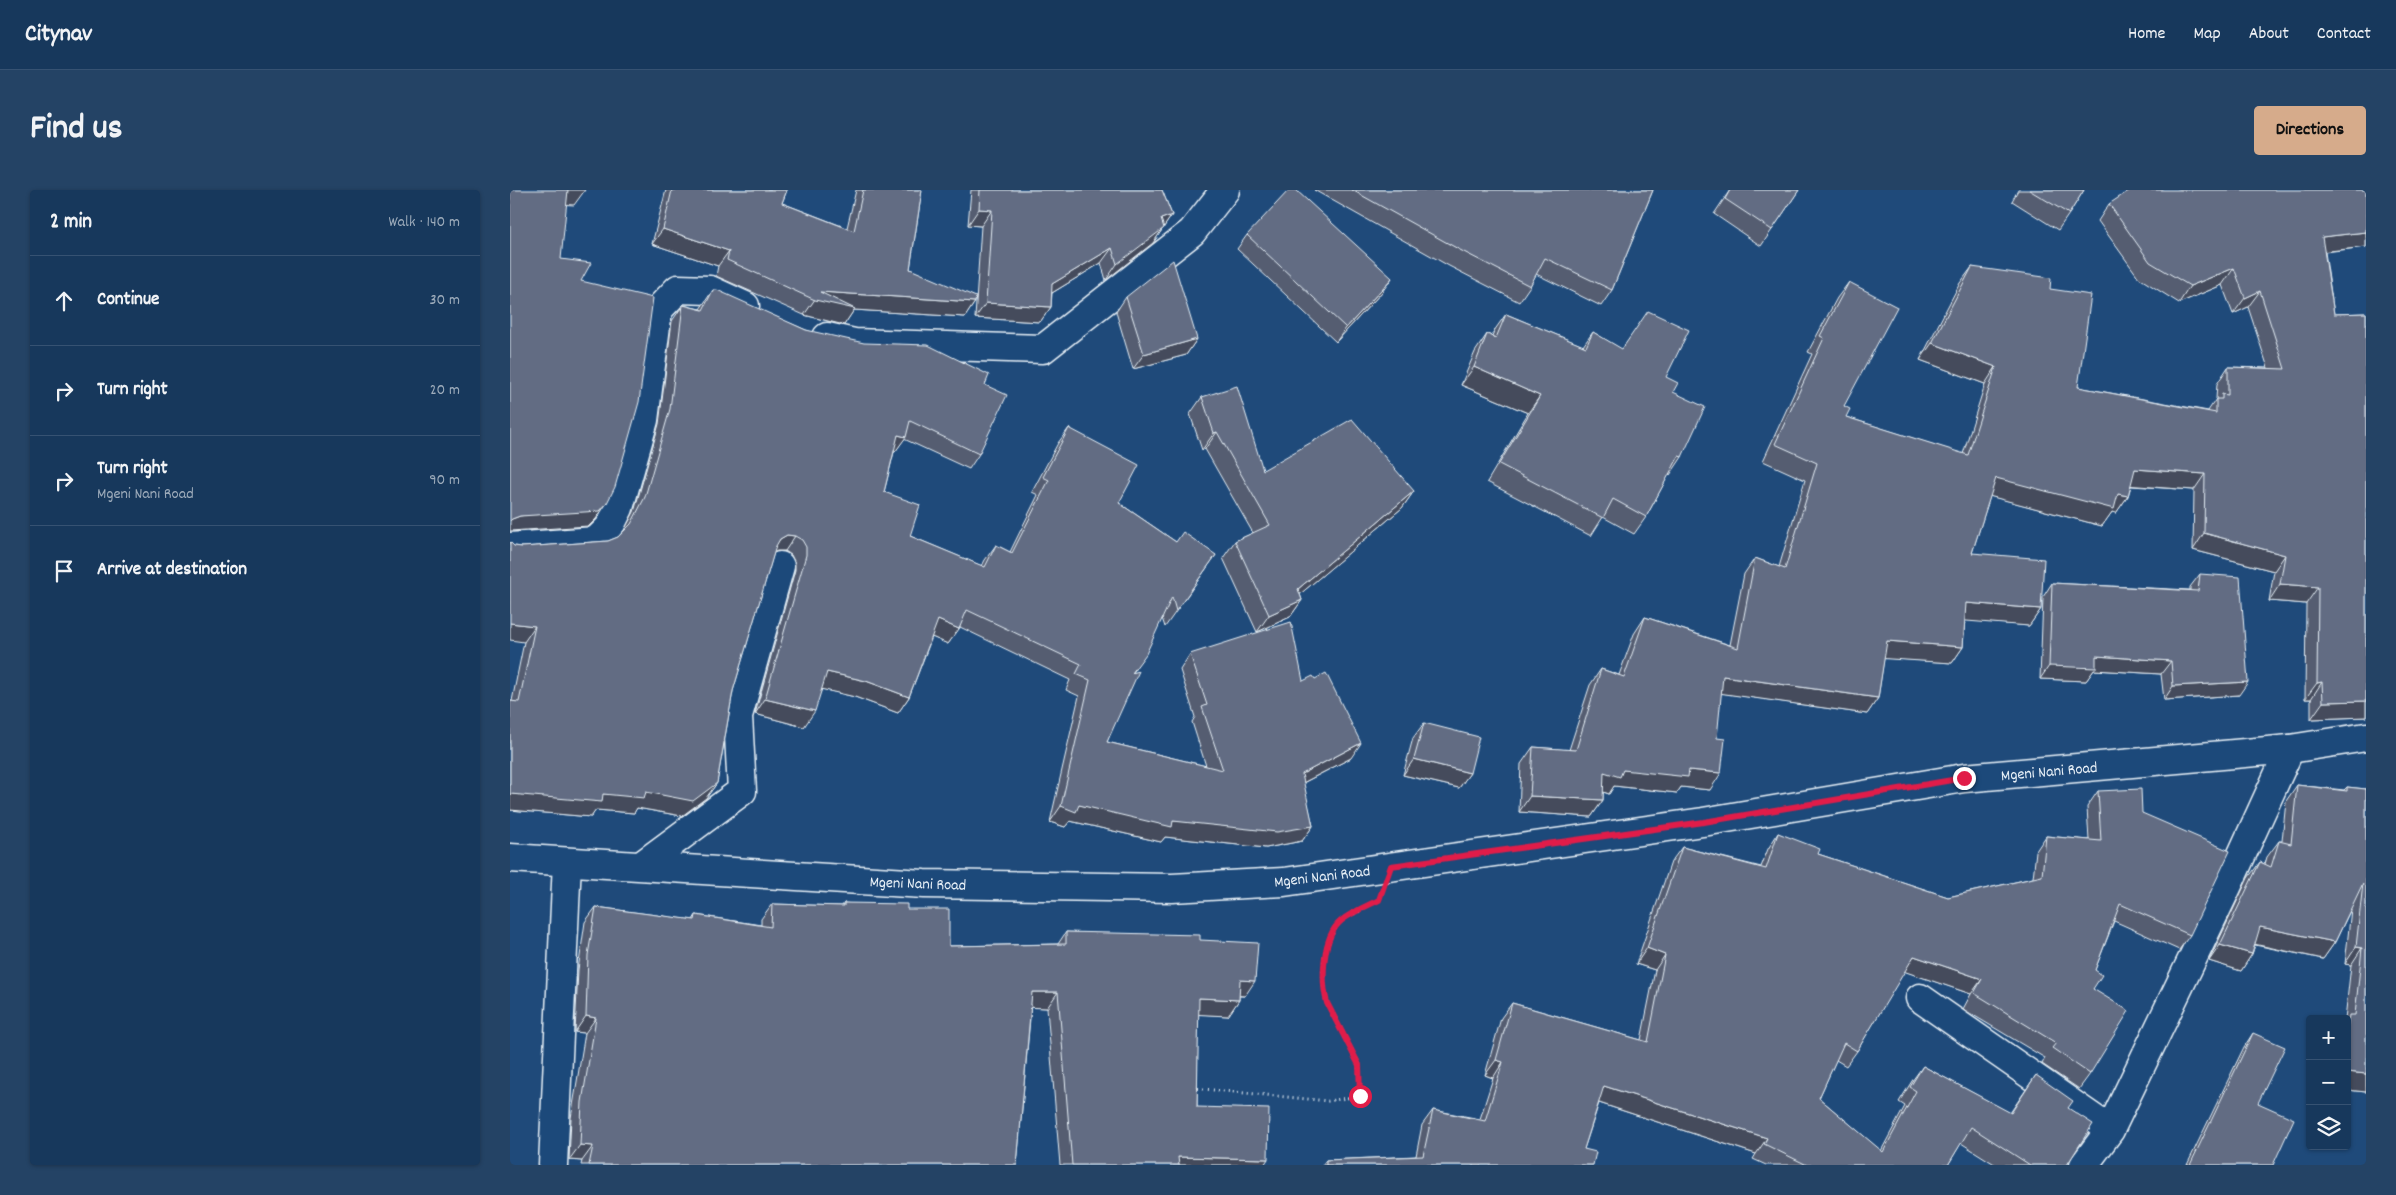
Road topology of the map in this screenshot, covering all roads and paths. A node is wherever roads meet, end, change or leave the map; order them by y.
1 (1225, 190) edge
2 (764, 314) edge
3 (799, 330) edge
4 (510, 547) edge
5 (780, 566) dead end
6 (2366, 738) edge
7 (2290, 749) junction
8 (510, 858) edge
9 (568, 862) junction
10 (642, 865) junction
11 (1391, 866) junction
12 (1920, 998) dead end
13 (1187, 1088) edge
14 (2110, 1130) junction
15 (553, 1165) edge
16 (2084, 1165) edge

1 - 3 street
2 - 4 street
5 - 10 street
6 - 7 street, Mgeni Nani Road
7 - 11 street, Mgeni Nani Road
7 - 14 street
8 - 9 street, Mgeni Nani Road
9 - 10 street, Mgeni Nani Road
9 - 15 street
10 - 11 street, Mgeni Nani Road
11 - 13 path
12 - 14 street
14 - 16 street

